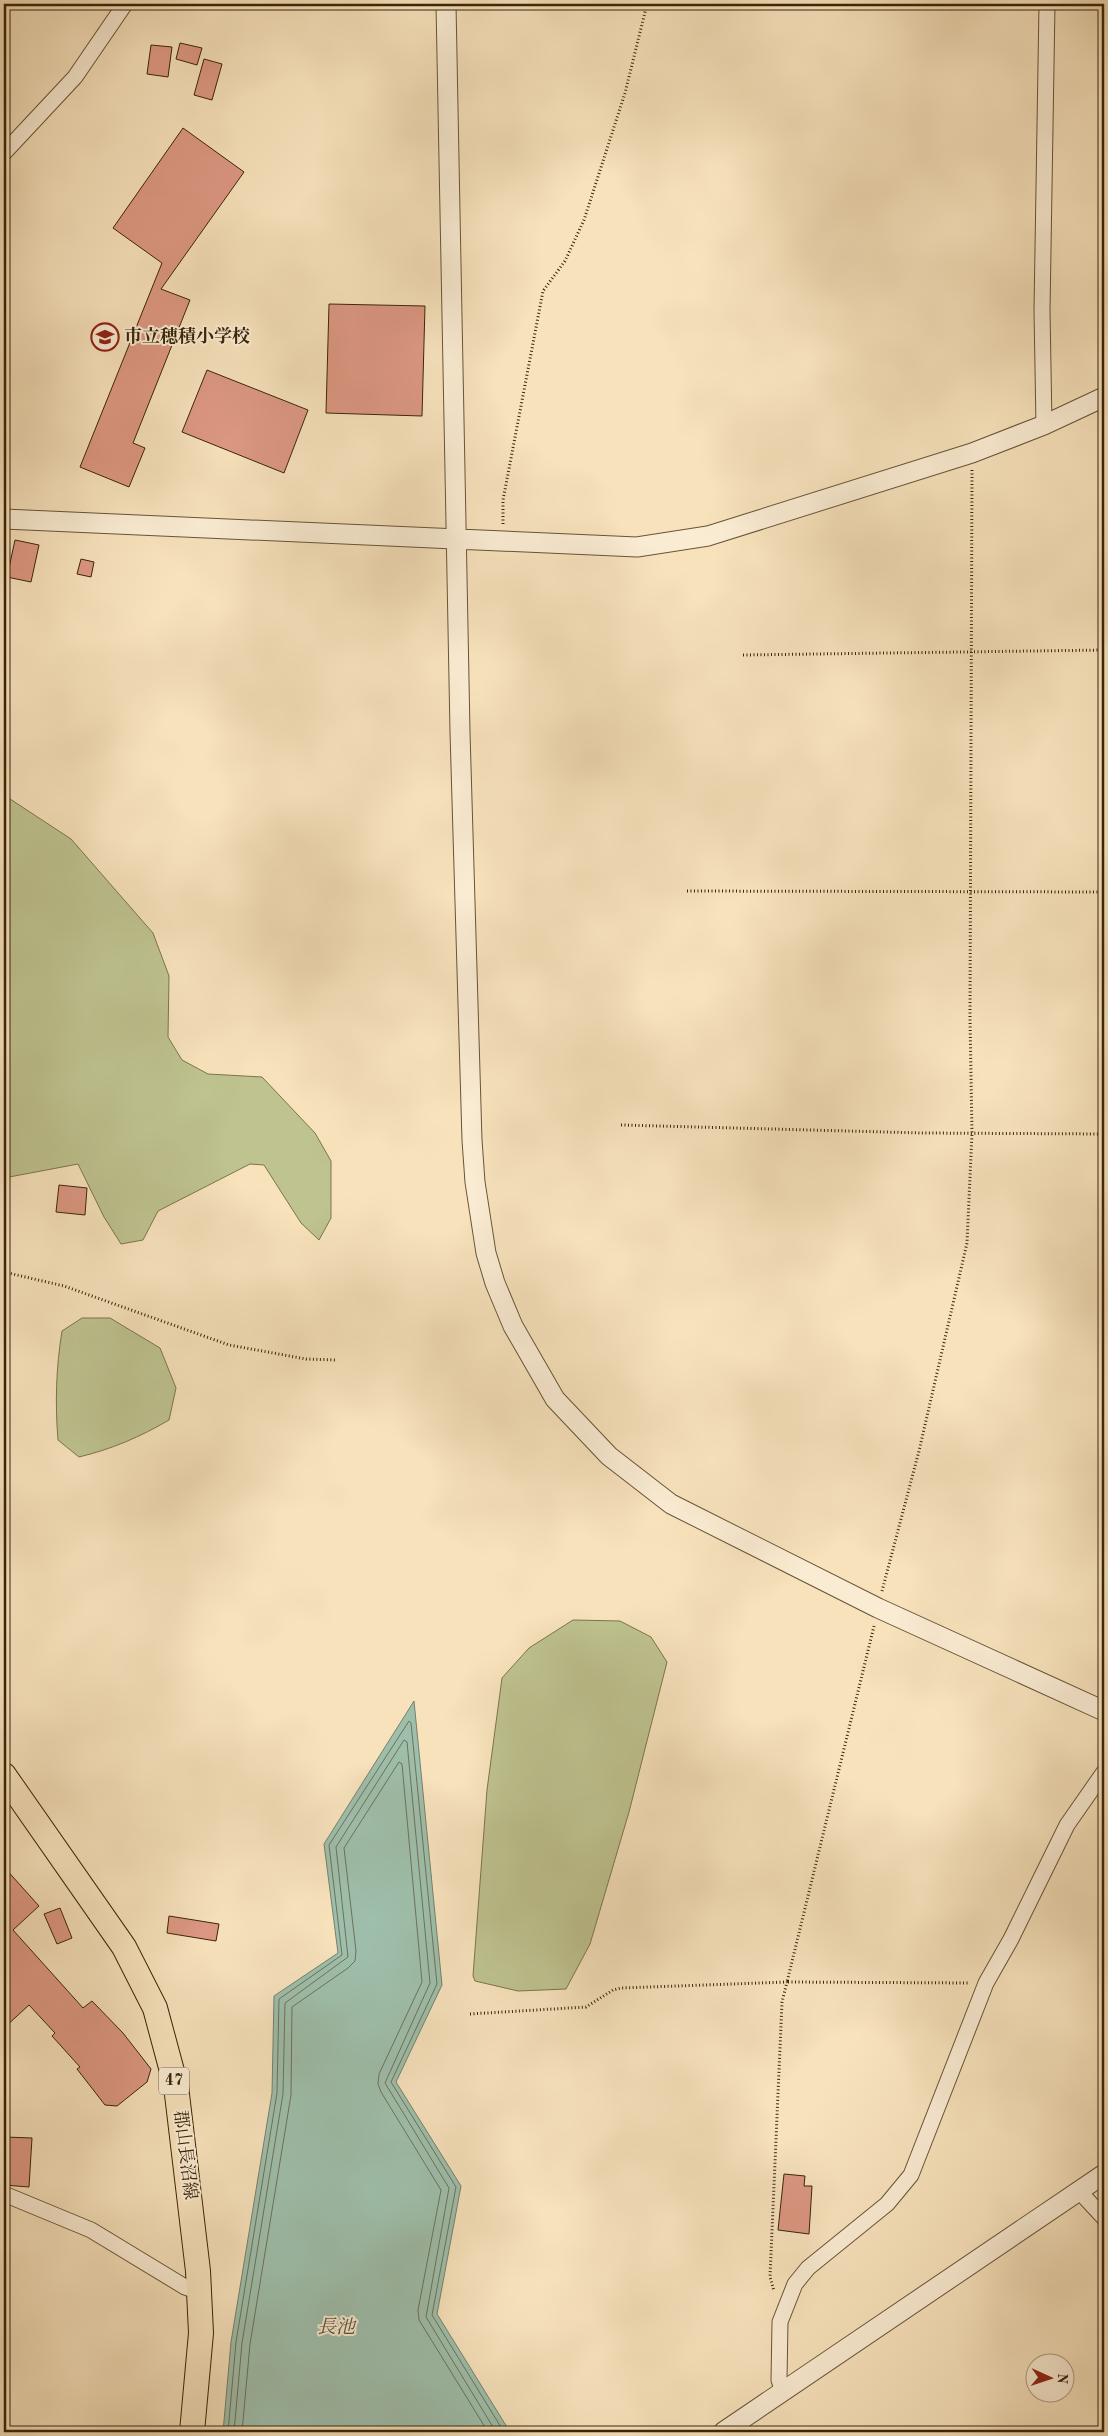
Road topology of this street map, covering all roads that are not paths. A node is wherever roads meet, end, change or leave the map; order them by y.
1 (126, 4) edge
2 (446, 4) edge
3 (1047, 4) edge
4 (4, 153) edge
5 (1104, 397) edge
6 (1044, 425) junction
7 (4, 519) edge
8 (458, 540) junction
9 (1104, 1711) edge
10 (1104, 1772) edge
11 (4, 1775) edge
12 (1104, 2174) edge
13 (1079, 2192) junction
14 (4, 2194) edge
15 (1104, 2218) edge
16 (199, 2292) junction
17 (783, 2392) junction
18 (192, 2432) edge
19 (724, 2432) edge

1 - 4 street
2 - 8 street
3 - 6 street
5 - 6 street
6 - 8 street
7 - 8 street
8 - 9 street
10 - 17 street
11 - 16 main road, 郡山長沼線 / 47
12 - 13 street
13 - 15 street
13 - 17 street
14 - 16 street
16 - 18 main road, 郡山長沼線 / 47
17 - 19 street

